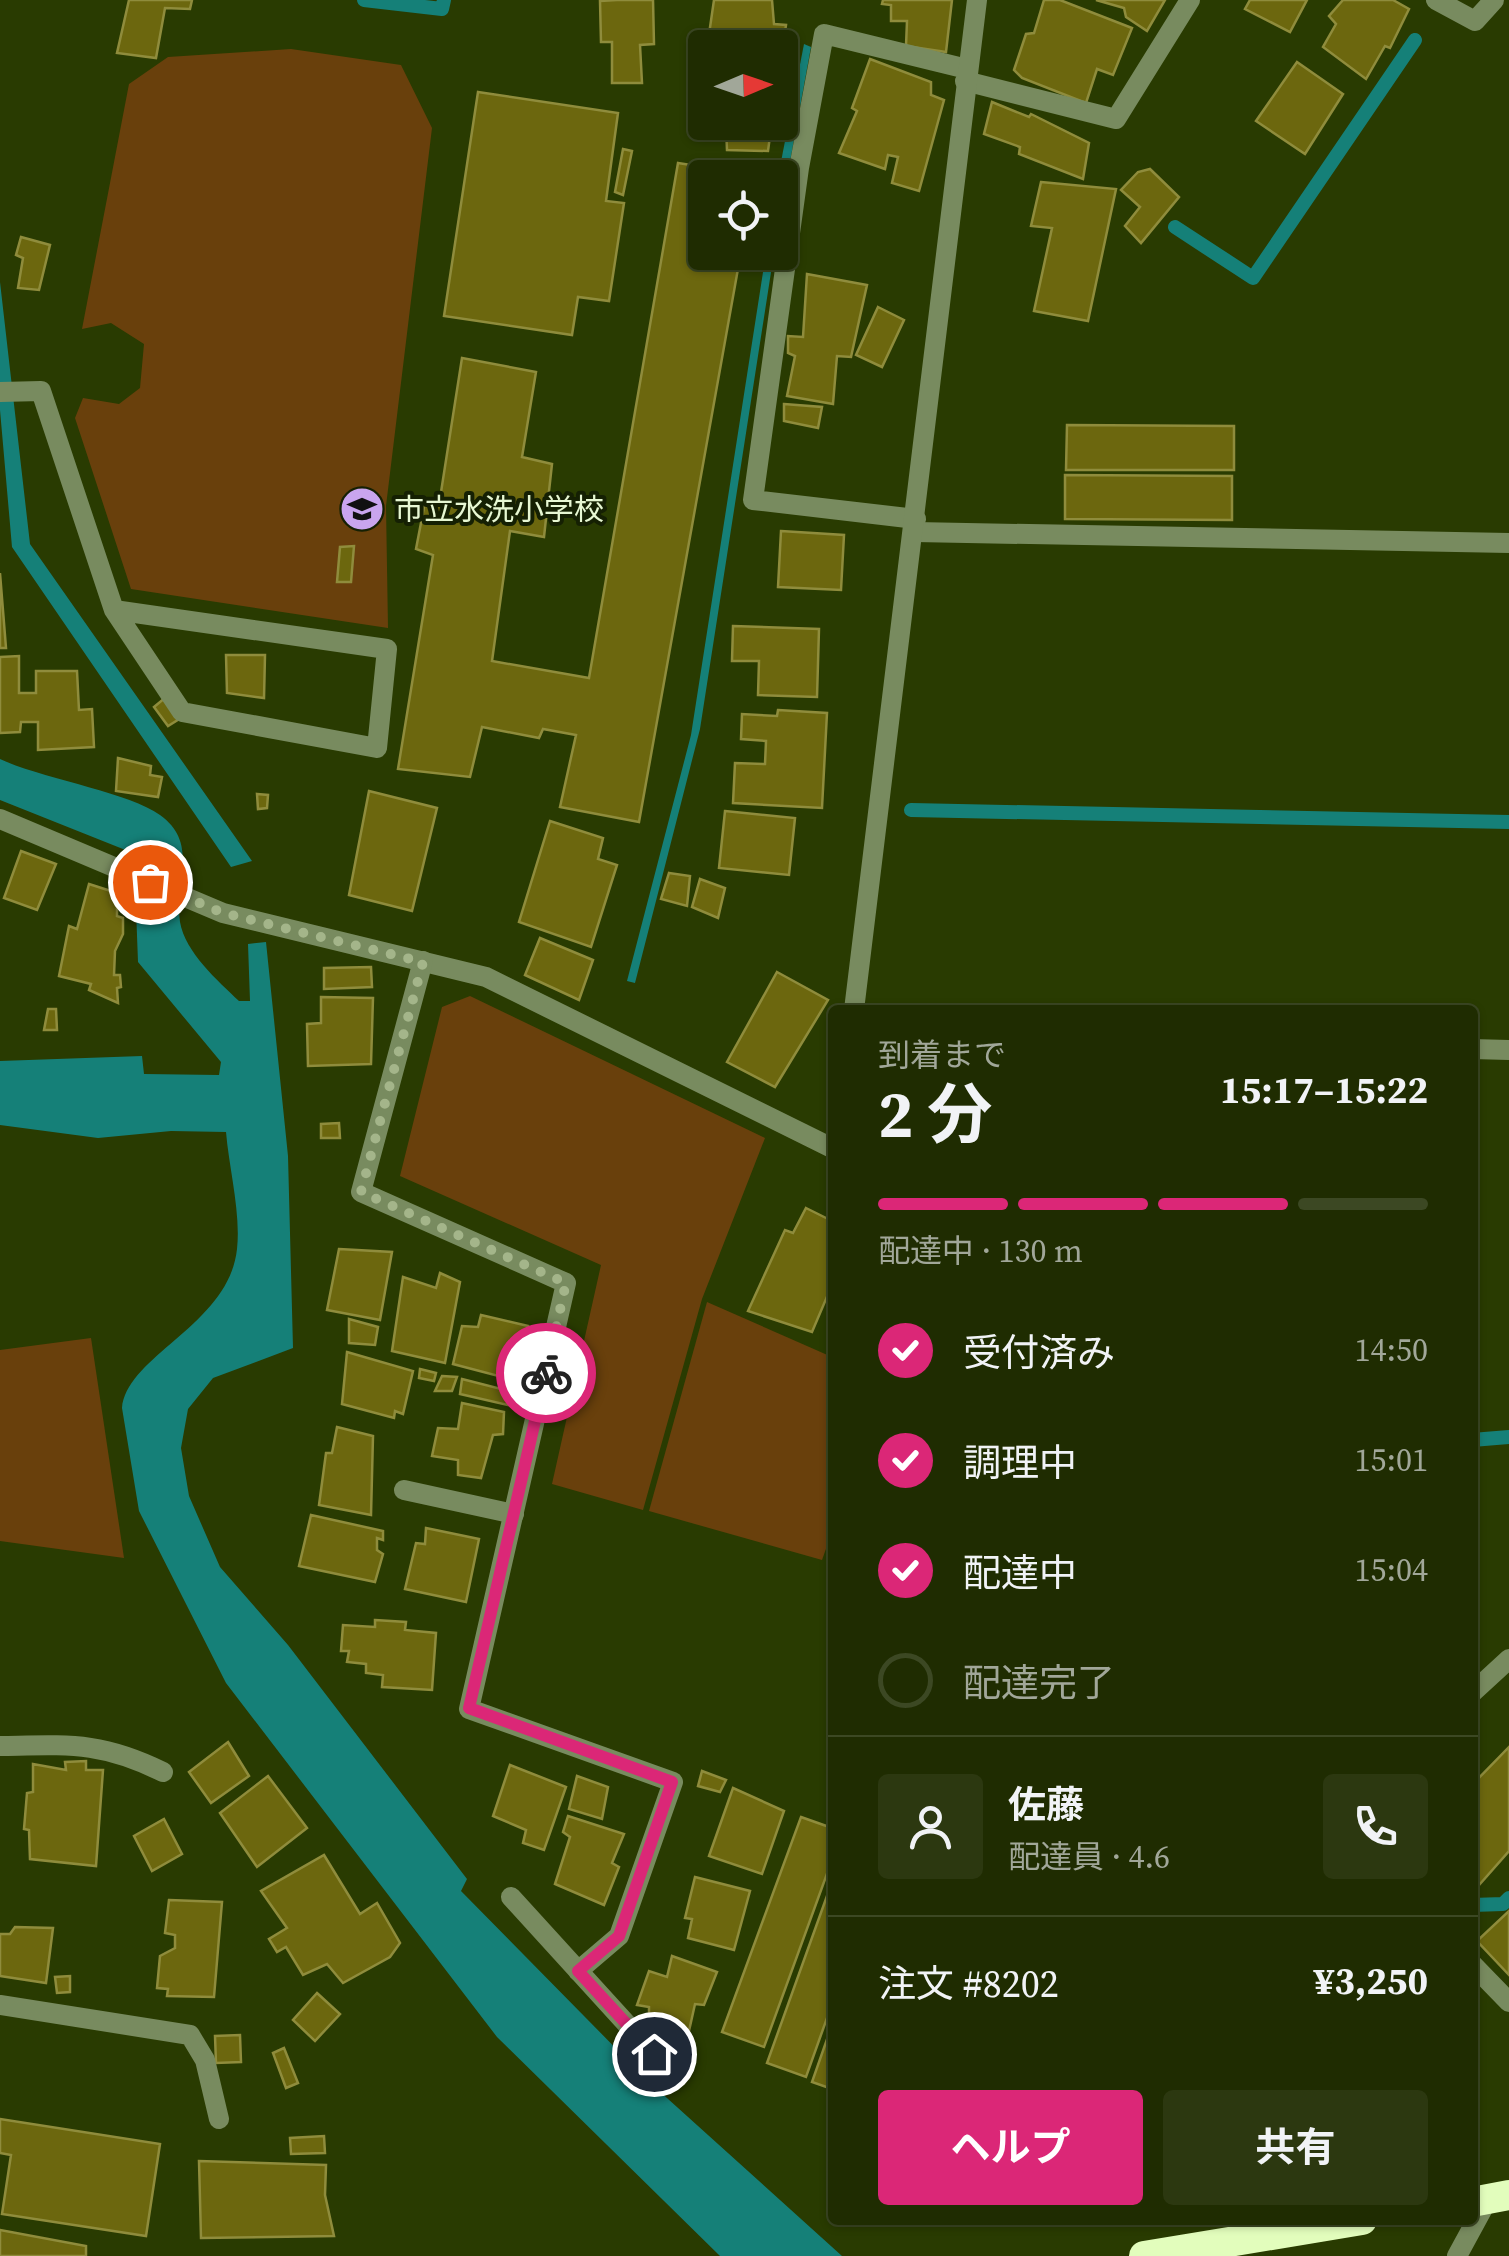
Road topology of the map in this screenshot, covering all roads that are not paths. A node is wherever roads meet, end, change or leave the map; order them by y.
1 (977, 0) edge
2 (1190, 0) edge
3 (1436, 0) edge
4 (1494, 0) edge
5 (966, 75) junction
6 (0, 392) edge
7 (916, 526) junction
8 (1509, 543) edge
9 (114, 610) junction
10 (2, 826) edge
11 (423, 962) junction
12 (855, 1005) edge
13 (1478, 1049) edge
14 (1509, 1050) edge
15 (828, 1146) edge
16 (404, 1490) dead end
17 (514, 1514) junction
18 (1509, 1659) edge
19 (1478, 1687) edge
20 (0, 1746) edge
21 (163, 1772) dead end
22 (511, 1898) dead end
23 (1478, 1970) edge
24 (578, 1971) junction
25 (1509, 2002) edge
26 (0, 2005) edge
27 (654, 2054) dead end
28 (219, 2118) dead end
29 (1332, 2225) edge
30 (1475, 2225) edge
31 (1144, 2256) edge
32 (1457, 2256) edge

1 - 5 street
2 - 5 street
3 - 4 street
5 - 7 street
5 - 7 street
6 - 9 street
7 - 8 street
7 - 12 street
9 - 9 street
10 - 11 street
11 - 15 street
11 - 17 street
13 - 14 street
16 - 17 street
17 - 24 street
18 - 19 street
20 - 21 street
22 - 24 street
23 - 25 street
24 - 27 street
26 - 28 street
29 - 31 highway
30 - 32 street

